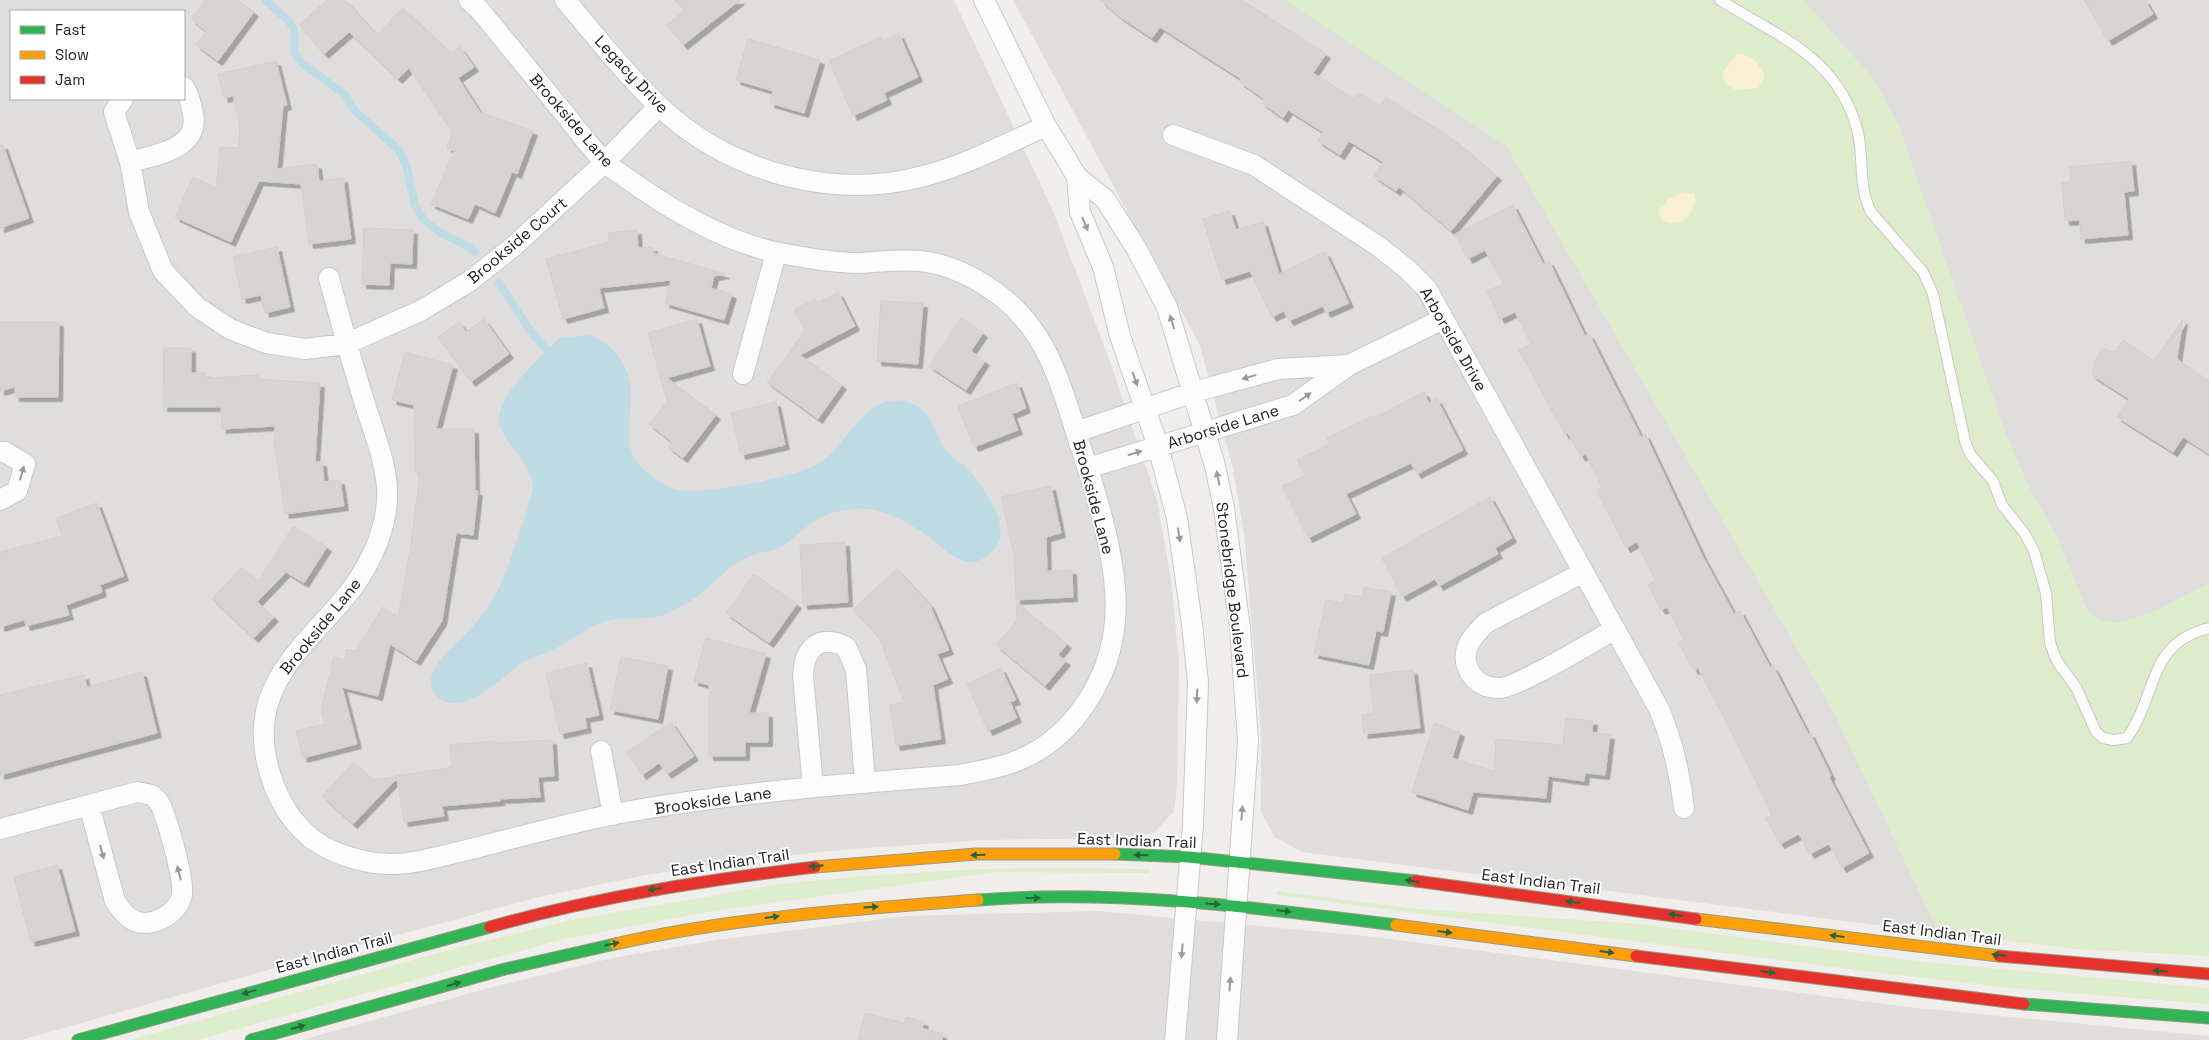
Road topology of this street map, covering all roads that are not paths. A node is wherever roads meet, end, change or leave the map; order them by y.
1 (469, 0) edge
2 (565, 0) edge
3 (984, 0) edge
4 (1720, 0) edge
5 (185, 88) edge
6 (122, 100) edge
7 (659, 106) junction
8 (1046, 126) junction
9 (1173, 135) dead end
10 (130, 162) junction
11 (604, 163) junction
12 (1077, 177) junction
13 (776, 253) junction
14 (329, 278) dead end
15 (1443, 318) junction
16 (346, 344) junction
17 (1349, 365) junction
18 (743, 374) dead end
19 (1194, 392) junction
20 (1146, 410) junction
21 (1204, 431) junction
22 (1076, 432) junction
23 (1158, 446) junction
24 (0, 452) edge
25 (1088, 468) junction
26 (0, 500) edge
27 (1582, 573) junction
28 (2209, 628) edge
29 (1614, 630) junction
30 (601, 752) dead end
31 (866, 782) junction
32 (813, 787) junction
33 (89, 805) junction
34 (1684, 808) dead end
35 (613, 814) junction
36 (0, 829) edge
37 (1189, 857) junction
38 (1238, 862) junction
39 (1186, 903) junction
40 (1236, 906) junction
41 (2209, 974) edge
42 (2209, 1018) edge
43 (78, 1040) edge
44 (251, 1040) edge
45 (1175, 1040) edge
46 (1227, 1040) edge

1 - 11 street, Brookside Lane
2 - 7 street, Legacy Drive
3 - 8 street, Stonebridge Boulevard
4 - 28 lane
5 - 10 street
6 - 10 street, Brookside Court
7 - 8 street, Legacy Drive
7 - 11 street, Brookside Court
8 - 12 street, Stonebridge Boulevard
9 - 15 street, Arborside Drive
10 - 16 street, Brookside Court
11 - 13 street, Brookside Lane
11 - 16 street, Brookside Court
19 -> 12 street, Stonebridge Boulevard
12 -> 20 street, Stonebridge Boulevard
13 - 18 street
13 - 22 street, Brookside Lane
14 - 16 street, Brookside Lane
15 - 17 street, Arborside Lane
15 - 27 street, Arborside Drive
16 - 35 street, Brookside Lane
17 -> 19 street, Arborside Lane
21 -> 17 street, Arborside Lane
19 - 20 street, Arborside Lane
19 - 21 street, Stonebridge Boulevard
20 - 22 street, Arborside Lane
20 - 23 street, Stonebridge Boulevard
21 - 23 street, Arborside Lane
38 -> 21 street, Stonebridge Boulevard
22 - 25 street, Brookside Lane
25 -> 23 street, Arborside Lane
23 -> 37 street, Stonebridge Boulevard
26 -> 24 street
25 - 31 street, Brookside Lane
27 - 29 street, Arborside Drive
27 - 29 street
29 - 34 street, Arborside Drive
30 - 35 street
31 - 32 street, Brookside Lane
31 - 32 street
32 - 35 street, Brookside Lane
33 -> 33 street
33 - 36 street
37 - 38 main road, East Indian Trail
37 - 39 street, Stonebridge Boulevard
37 -> 43 main road, East Indian Trail
38 - 40 street, Stonebridge Boulevard
41 -> 38 main road, East Indian Trail
39 -> 40 main road
44 -> 39 main road
39 -> 45 street, Stonebridge Boulevard
40 -> 42 main road
46 -> 40 street, Stonebridge Boulevard

